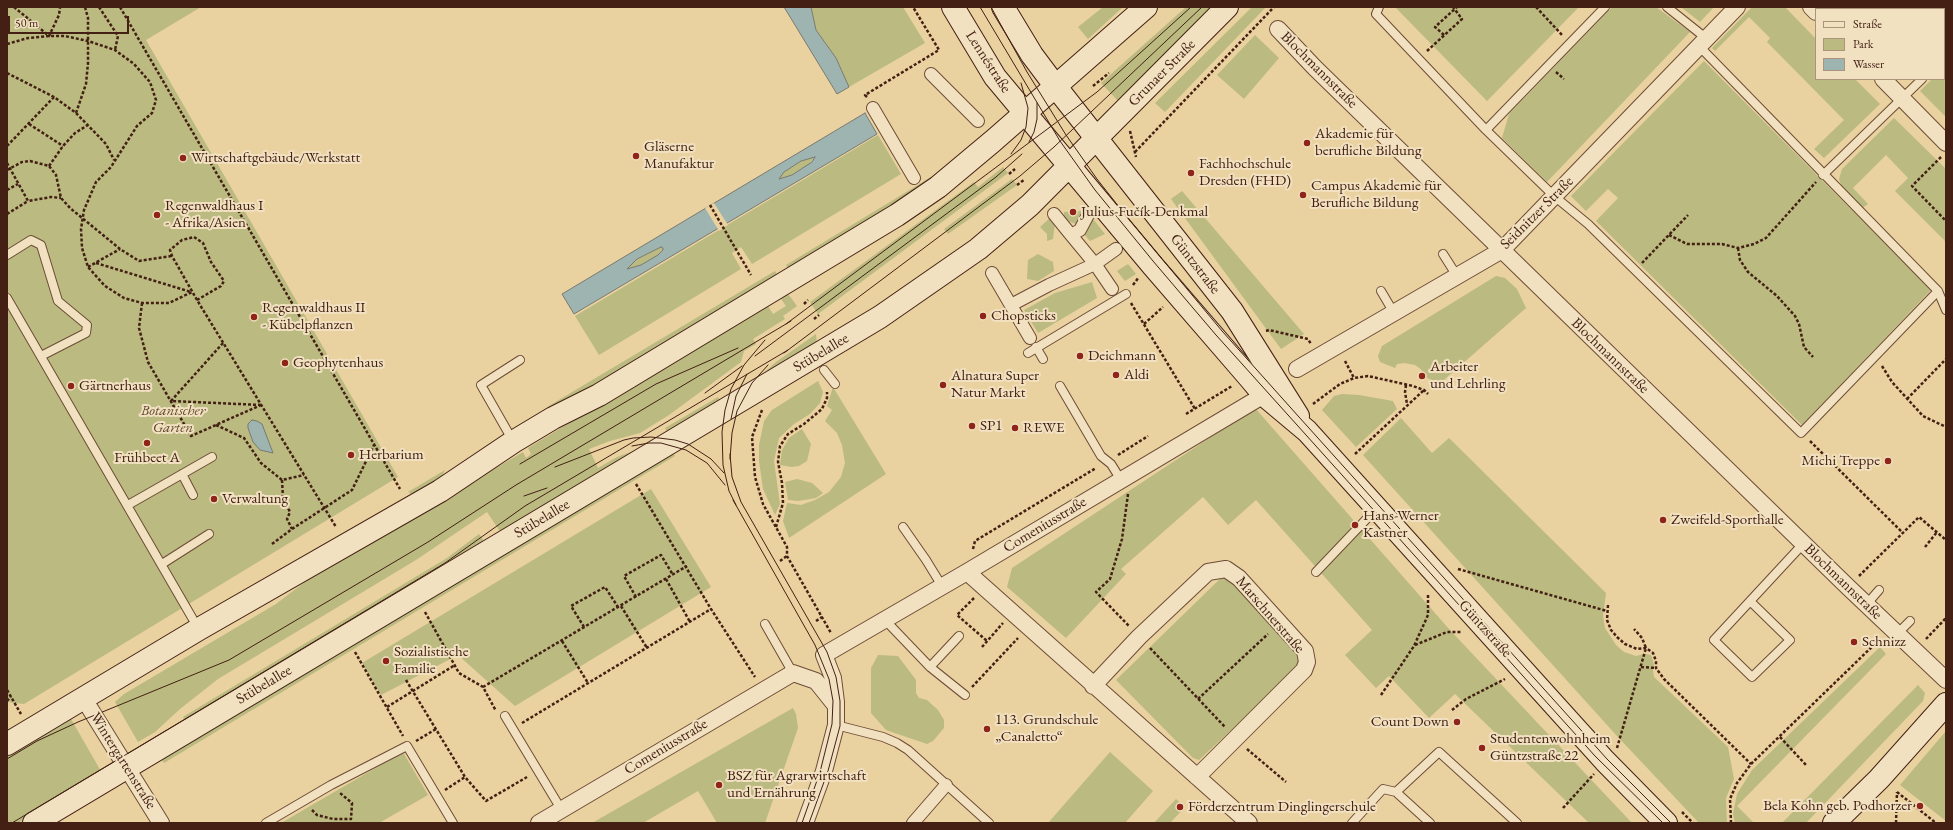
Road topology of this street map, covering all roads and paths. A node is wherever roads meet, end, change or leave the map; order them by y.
1 (14, 7) edge
2 (60, 7) edge
3 (85, 7) edge
4 (99, 7) edge
5 (120, 7) edge
6 (913, 7) edge
7 (953, 7) edge
8 (1003, 7) edge
9 (1146, 7) edge
10 (1227, 7) edge
11 (1274, 7) edge
12 (1379, 7) edge
13 (1536, 7) edge
14 (1542, 7) edge
15 (1605, 7) edge
16 (1667, 7) edge
17 (1737, 7) edge
18 (1454, 8) edge
19 (1538, 10) junction
20 (1278, 29) dead end
21 (1444, 35) junction
22 (49, 36) junction
23 (88, 41) junction
24 (1703, 42) junction
25 (1570, 43) junction
26 (7, 44) edge
27 (115, 50) junction
28 (1418, 60) junction
29 (7, 73) edge
30 (1109, 73) dead end
31 (931, 74) dead end
32 (1883, 80) edge
33 (1921, 80) edge
34 (1093, 86) dead end
35 (1056, 87) junction
36 (54, 97) junction
37 (1902, 98) junction
38 (873, 108) joint
39 (76, 113) junction
40 (1025, 114) junction
41 (978, 122) dead end
42 (29, 124) junction
43 (88, 125) junction
44 (1486, 130) junction
45 (1096, 139) junction
46 (7, 146) edge
47 (63, 146) junction
48 (1944, 149) edge
49 (1134, 152) dead end
50 (114, 160) junction
51 (7, 163) edge
52 (1069, 165) junction
53 (49, 166) junction
54 (8, 169) edge
55 (1015, 169) dead end
56 (1009, 174) dead end
57 (1823, 174) junction
58 (914, 178) dead end
59 (1024, 180) dead end
60 (18, 184) junction
61 (1017, 185) dead end
62 (7, 190) edge
63 (1554, 196) junction
64 (61, 198) junction
65 (28, 201) junction
66 (710, 205) dead end
67 (1089, 213) dead end
68 (7, 214) edge
69 (1054, 214) dead end
70 (1688, 215) dead end
71 (83, 219) junction
72 (1946, 220) edge
73 (1071, 235) junction
74 (1669, 235) junction
75 (1738, 248) junction
76 (120, 249) junction
77 (1116, 249) dead end
78 (1502, 250) junction
79 (1443, 254) dead end
80 (7, 255) edge
81 (172, 256) junction
82 (96, 263) junction
83 (1095, 264) junction
84 (88, 267) junction
85 (1635, 270) junction
86 (992, 273) dead end
87 (751, 275) dead end
88 (1457, 276) junction
89 (1112, 289) dead end
90 (1381, 291) dead end
91 (1938, 291) junction
92 (192, 292) junction
93 (1126, 294) joint
94 (7, 298) edge
95 (197, 300) junction
96 (808, 300) dead end
97 (142, 303) junction
98 (1167, 303) dead end
99 (804, 304) dead end
100 (1011, 305) junction
101 (1946, 310) edge
102 (1394, 312) junction
103 (819, 315) dead end
104 (814, 319) dead end
105 (1144, 324) junction
106 (1263, 332) dead end
107 (1308, 339) dead end
108 (223, 343) junction
109 (1033, 343) junction
110 (1028, 353) dead end
111 (1875, 355) junction
112 (41, 356) junction
113 (1813, 357) dead end
114 (1044, 359) dead end
115 (1946, 359) edge
116 (520, 360) dead end
117 (1345, 361) dead end
118 (1297, 369) dead end
119 (824, 370) joint
120 (1354, 378) junction
121 (1238, 382) dead end
122 (835, 384) dead end
123 (1406, 385) junction
124 (1060, 386) dead end
125 (1424, 390) junction
126 (1264, 394) junction
127 (1428, 394) dead end
128 (1907, 399) junction
129 (171, 401) junction
130 (764, 404) dead end
131 (1407, 404) junction
132 (261, 405) junction
133 (1195, 409) junction
134 (1186, 414) dead end
135 (1303, 424) junction
136 (216, 425) junction
137 (1946, 427) edge
138 (1801, 433) junction
139 (1148, 436) dead end
140 (513, 442) junction
141 (374, 445) junction
142 (1355, 454) dead end
143 (212, 457) dead end
144 (1107, 461) junction
145 (182, 474) junction
146 (304, 475) junction
147 (282, 480) junction
148 (1121, 480) junction
149 (636, 483) dead end
150 (400, 490) dead end
151 (193, 495) dead end
152 (128, 505) junction
153 (324, 508) junction
154 (1377, 508) junction
155 (336, 527) dead end
156 (776, 527) junction
157 (903, 527) dead end
158 (292, 529) junction
159 (1938, 532) junction
160 (1903, 533) junction
161 (209, 534) dead end
162 (1946, 540) edge
163 (272, 544) dead end
164 (1803, 544) junction
165 (1925, 547) dead end
166 (787, 556) junction
167 (780, 561) dead end
168 (162, 564) junction
169 (687, 566) junction
170 (967, 572) junction
171 (1316, 572) dead end
172 (673, 575) junction
173 (666, 579) junction
174 (1442, 581) junction
175 (942, 586) junction
176 (984, 587) junction
177 (1848, 588) junction
178 (1879, 590) dead end
179 (636, 597) junction
180 (1750, 601) junction
181 (1608, 605) dead end
182 (1866, 605) junction
183 (619, 607) junction
184 (711, 609) junction
185 (424, 610) dead end
186 (1607, 611) junction
187 (1013, 612) junction
188 (822, 617) dead end
189 (1946, 618) edge
190 (885, 620) junction
191 (816, 621) dead end
192 (1910, 621) dead end
193 (690, 622) junction
194 (1280, 623) junction
195 (765, 624) dead end
196 (1028, 626) junction
197 (584, 628) junction
198 (199, 629) junction
199 (1634, 629) dead end
200 (1894, 631) junction
201 (1461, 632) dead end
202 (959, 636) dead end
203 (1139, 637) junction
204 (562, 640) junction
205 (987, 642) junction
206 (839, 646) junction
207 (1414, 646) junction
208 (982, 647) dead end
209 (647, 648) junction
210 (1646, 648) junction
211 (1914, 650) junction
212 (354, 652) dead end
213 (455, 665) junction
214 (930, 667) junction
215 (1641, 667) junction
216 (1656, 668) junction
217 (793, 673) junction
218 (1505, 679) dead end
219 (406, 680) dead end
220 (1946, 680) edge
221 (588, 683) junction
222 (1093, 686) junction
223 (483, 687) junction
224 (763, 689) junction
225 (7, 690) edge
226 (413, 691) junction
227 (965, 694) joint
228 (1381, 695) dead end
229 (10, 696) junction
230 (1198, 698) junction
231 (84, 699) junction
232 (7, 701) edge
233 (1946, 704) edge
234 (836, 706) junction
235 (387, 707) junction
236 (1452, 710) dead end
237 (497, 713) dead end
238 (22, 716) dead end
239 (505, 716) dead end
240 (836, 725) junction
241 (436, 729) junction
242 (512, 729) junction
243 (1780, 737) junction
244 (1236, 739) junction
245 (7, 744) edge
246 (407, 746) junction
247 (1618, 747) dead end
248 (1751, 764) junction
249 (1806, 765) dead end
250 (127, 767) junction
251 (531, 774) dead end
252 (1593, 775) dead end
253 (1197, 777) junction
254 (465, 778) junction
255 (1286, 782) dead end
256 (331, 785) junction
257 (946, 785) junction
258 (1897, 788) dead end
259 (1396, 792) junction
260 (1897, 792) junction
261 (437, 796) junction
262 (302, 802) junction
263 (1564, 808) dead end
264 (561, 809) junction
265 (34, 823) edge
266 (161, 823) edge
267 (266, 823) edge
268 (453, 823) edge
269 (539, 823) edge
270 (805, 823) edge
271 (913, 823) edge
272 (989, 823) edge
273 (1249, 823) edge
274 (1352, 823) edge
275 (1430, 823) edge
276 (1516, 823) edge
277 (1666, 823) edge
278 (1731, 823) edge
279 (1834, 823) edge
280 (1896, 823) edge
281 (1936, 823) edge

1 - 22 path
2 - 22 path
3 - 23 path
4 - 27 path
5 - 141 path
6 - 38 path
7 - 40 main road, Lennéstraße
8 - 35 main road
9 - 35 main road
10 - 45 main road, Grunaer Straße
11 - 49 path
12 - 28 lane
13 - 19 path
14 - 19 path
15 - 25 lane
16 - 24 lane
17 - 24 street, Seidnitzer Straße
18 - 21 path
18 - 21 path
19 - 25 path
20 - 78 street, Blochmannstraße
21 - 28 path
22 - 23 path
22 - 26 path
23 - 27 path
23 - 39 path
24 - 57 lane
24 - 63 street, Seidnitzer Straße
25 - 44 lane
27 - 50 path
28 - 44 lane
29 - 36 path
30 - 34 path
31 - 41 street
32 - 37 street
33 - 37 lane
35 - 40 main road
35 - 45 main road, Güntzstraße
36 - 39 path
36 - 42 path
37 - 48 street
37 - 57 lane
38 - 58 street
39 - 43 path
40 - 52 main road, Güntzstraße
40 - 140 main road
42 - 46 path
42 - 47 path
43 - 47 path
43 - 50 path
44 - 63 lane
45 - 52 main road, Grunaer Straße
45 - 135 main road, Güntzstraße
47 - 53 path
48 - 72 path
50 - 71 path
51 - 54 path
52 - 126 main road, Güntzstraße
52 - 250 main road, Stübelallee
53 - 54 path
53 - 64 path
54 - 60 path
55 - 56 path
57 - 75 path
57 - 91 lane
59 - 61 path
60 - 62 path
60 - 65 path
63 - 78 street, Seidnitzer Straße
63 - 85 lane
64 - 65 path
64 - 71 path
65 - 68 path
66 - 87 path
67 - 73 street
69 - 73 street
70 - 74 path
71 - 76 path
71 - 84 path
73 - 83 street
74 - 75 path
74 - 85 path
75 - 113 path
76 - 81 path
76 - 82 path
77 - 83 street
78 - 88 street, Seidnitzer Straße
78 - 164 street, Blochmannstraße
79 - 88 lane
80 - 112 lane
81 - 92 path
81 - 95 path
82 - 84 path
82 - 92 path
83 - 89 street
83 - 100 street
84 - 97 path
85 - 138 lane
86 - 100 street
88 - 102 street, Seidnitzer Straße
90 - 102 lane
91 - 101 lane
91 - 111 lane
92 - 95 path
92 - 97 path
93 - 105 path
93 - 109 lane
94 - 112 lane
95 - 108 path
96 - 99 path
97 - 129 path
98 - 105 path
100 - 109 street
102 - 118 street, Seidnitzer Straße
103 - 104 path
105 - 133 path
106 - 107 path
108 - 129 path
108 - 132 path
109 - 110 lane
109 - 114 lane
111 - 128 path
111 - 138 lane
112 - 152 lane
115 - 128 path
116 - 140 lane
117 - 120 path
119 - 122 lane
119 - 156 path
120 - 123 path
120 - 135 path
121 - 133 path
123 - 125 path
123 - 131 path
124 - 144 lane
125 - 127 path
125 - 131 path
126 - 135 main road, Güntzstraße
126 - 148 street, Comeniusstraße
128 - 137 path
129 - 132 path
129 - 136 path
130 - 156 path
131 - 142 path
132 - 136 path
132 - 146 path
133 - 134 path
135 - 154 main road, Güntzstraße
136 - 147 path
138 - 160 path
139 - 144 path
140 - 198 main road
141 - 150 path
141 - 153 path
143 - 145 lane
144 - 148 lane
144 - 170 path
145 - 151 lane
145 - 152 lane
146 - 147 path
146 - 153 path
147 - 158 path
148 - 170 street, Comeniusstraße
148 - 203 path
149 - 169 path
152 - 168 lane
153 - 155 path
153 - 158 path
154 - 171 lane
154 - 174 main road, Güntzstraße
156 - 166 path
157 - 175 lane
158 - 163 path
159 - 160 path
159 - 162 path
159 - 165 path
160 - 177 path
161 - 168 lane
164 - 177 street, Blochmannstraße
164 - 180 lane
166 - 167 path
166 - 206 path
168 - 198 lane
169 - 172 path
169 - 184 path
170 - 175 street, Comeniusstraße
170 - 176 street
172 - 173 path
172 - 179 path
173 - 179 path
173 - 193 path
174 - 186 path
174 - 207 path
174 - 277 main road, Güntzstraße
175 - 190 street, Comeniusstraße
176 - 187 street
176 - 205 path
177 - 182 street, Blochmannstraße
178 - 182 lane
179 - 183 path
180 - 180 lane
181 - 186 path
182 - 200 street, Blochmannstraße
183 - 197 path
183 - 197 path
183 - 209 path
184 - 193 path
184 - 224 path
185 - 213 path
186 - 210 path
187 - 196 street
187 - 205 path
188 - 191 path
189 - 211 path
190 - 206 street, Comeniusstraße
190 - 214 lane
192 - 200 lane
193 - 209 path
194 - 203 street, Marschnerstraße
194 - 230 path
194 - 244 street, Marschnerstraße
195 - 217 lane
196 - 222 street
196 - 227 path
197 - 204 path
198 - 231 main road
199 - 210 path
200 - 211 street, Blochmannstraße
200 - 243 path
201 - 207 path
202 - 214 lane
203 - 222 street, Marschnerstraße
203 - 230 path
204 - 221 path
204 - 223 path
205 - 208 path
206 - 234 street, Comeniusstraße
207 - 228 path
209 - 221 path
210 - 215 path
210 - 216 path
211 - 220 street, Blochmannstraße
212 - 235 path
213 - 223 path
213 - 226 path
214 - 227 lane
215 - 216 path
215 - 247 path
216 - 248 path
217 - 224 street, Comeniusstraße
217 - 234 street
218 - 236 path
219 - 226 path
221 - 242 path
222 - 253 street
223 - 237 path
224 - 264 street, Comeniusstraße
225 - 229 path
226 - 235 path
226 - 241 path
229 - 232 path
229 - 238 path
230 - 244 path
231 - 245 main road
231 - 250 street, Wintergartenstraße
233 - 279 main road
234 - 240 street
235 - 246 path
239 - 242 lane
240 - 257 lane
240 - 270 street
241 - 246 path
241 - 254 path
242 - 264 lane
243 - 248 path
243 - 249 path
244 - 253 street, Marschnerstraße
244 - 255 path
246 - 256 lane
246 - 261 lane
248 - 278 path
250 - 265 main road, Stübelallee
250 - 266 street, Wintergartenstraße
251 - 254 path
252 - 263 path
253 - 273 street
254 - 261 path
256 - 262 lane
256 - 262 path
257 - 271 street
257 - 272 lane
258 - 260 path
259 - 274 lane
259 - 275 lane
259 - 276 lane
260 - 280 path
260 - 281 path
261 - 268 lane
262 - 267 lane
264 - 269 street, Comeniusstraße

